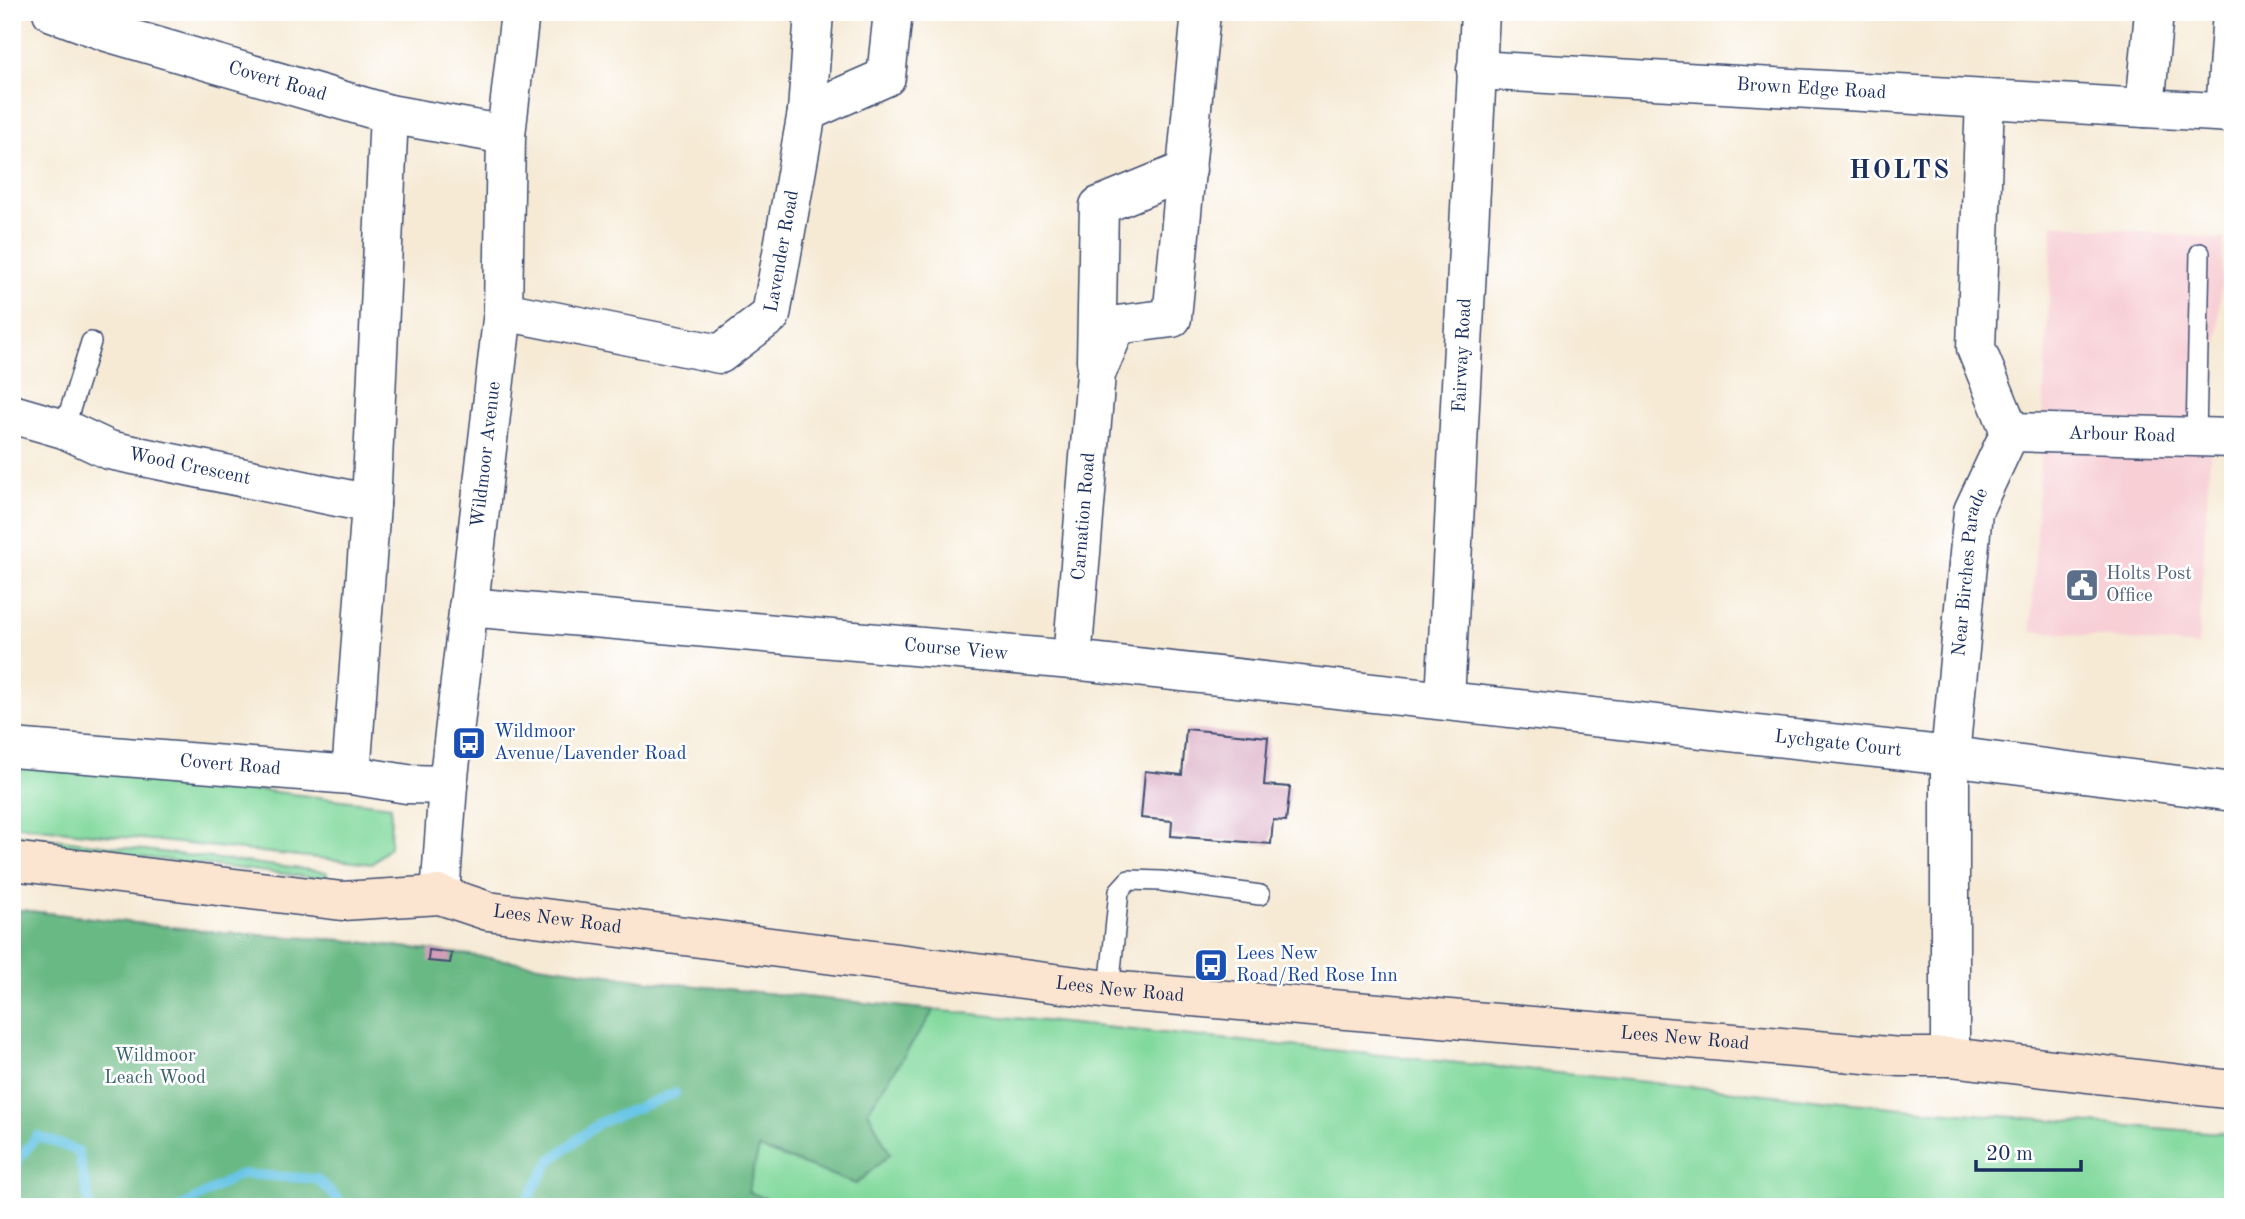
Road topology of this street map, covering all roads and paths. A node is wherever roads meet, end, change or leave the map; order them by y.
1 (52, 12) edge
2 (520, 12) edge
3 (814, 12) edge
4 (893, 12) edge
5 (1200, 12) edge
6 (1480, 12) edge
7 (2154, 12) edge
8 (2232, 12) edge
9 (113, 22) edge
10 (1476, 70) junction
11 (1986, 99) junction
12 (2146, 108) junction
13 (807, 112) junction
14 (2229, 113) edge
15 (390, 114) junction
16 (506, 135) junction
17 (1187, 170) junction
18 (2200, 253) dead end
19 (503, 312) junction
20 (91, 342) dead end
21 (1096, 374) junction
22 (12, 414) edge
23 (64, 429) junction
24 (2010, 432) junction
25 (2214, 437) edge
26 (371, 505) junction
27 (468, 607) junction
28 (1072, 660) junction
29 (1445, 700) junction
30 (12, 748) edge
31 (1950, 756) junction
32 (351, 775) junction
33 (448, 785) junction
34 (2233, 792) edge
35 (12, 861) edge
36 (440, 895) junction
37 (1260, 895) dead end
38 (1110, 990) junction
39 (1950, 1057) junction
40 (2233, 1090) edge

1 - 9 street, Covert Road
2 - 16 street, Wildmoor Avenue
3 - 13 street, Lavender Road
4 - 13 street
5 - 17 street, Carnation Road
6 - 10 street, Fairway Road
7 - 12 street
8 - 14 street, Brown Edge Road
9 - 15 street, Covert Road
10 - 11 street, Brown Edge Road
10 - 29 street, Fairway Road
11 - 12 street, Brown Edge Road
11 - 24 street
12 - 14 street, Brown Edge Road
13 - 19 street, Lavender Road
15 - 16 street, Covert Road
15 - 26 street
16 - 19 street, Wildmoor Avenue
17 - 21 street, Carnation Road
17 - 21 street, Carnation Road
18 - 25 lane
19 - 27 street, Wildmoor Avenue
20 - 23 lane
21 - 28 street, Carnation Road
22 - 23 street, Wood Crescent
23 - 26 street, Wood Crescent
24 - 25 street, Arbour Road
24 - 31 street, Near Birches Parade
26 - 32 street
27 - 28 street, Course View
27 - 33 street, Wildmoor Avenue
28 - 29 street, Course View
29 - 31 street, Lychgate Court
30 - 32 street, Covert Road
31 - 34 street, Lychgate Court
31 - 39 street, Near Birches Parade
32 - 33 street, Covert Road
33 - 36 street, Wildmoor Avenue
35 - 36 street, Lees New Road
36 - 38 street, Lees New Road
37 - 38 lane
38 - 39 street, Lees New Road
39 - 40 street, Lees New Road

